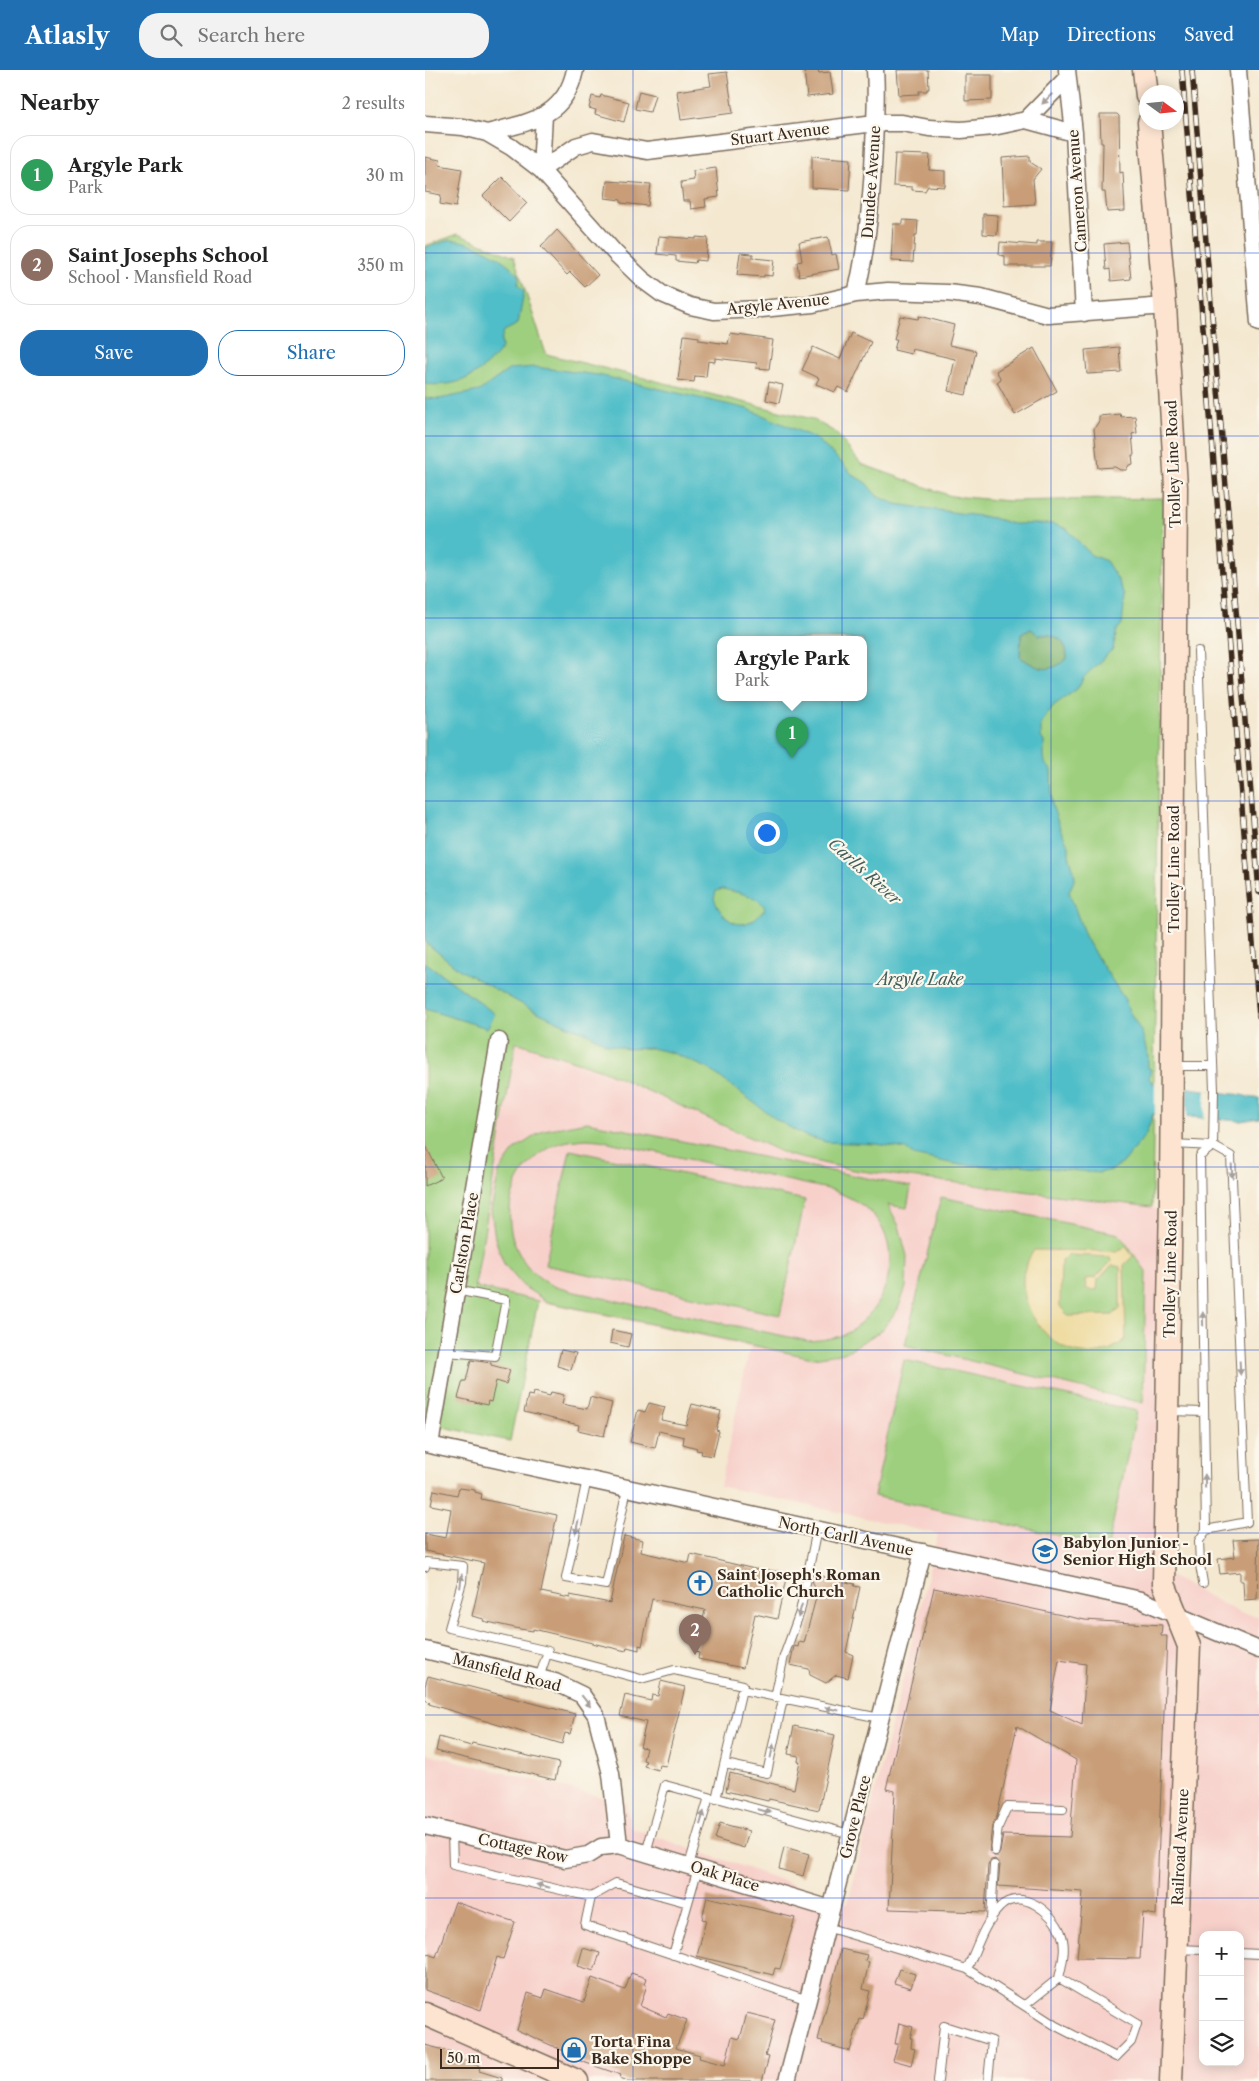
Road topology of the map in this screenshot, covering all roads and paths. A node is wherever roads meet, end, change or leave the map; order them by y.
1 (575, 70) edge
2 (875, 70) edge
3 (1144, 70) edge
4 (1238, 70) edge
5 (1067, 74) edge
6 (1146, 85) edge
7 (544, 115) junction
8 (1027, 120) junction
9 (875, 123) junction
10 (425, 124) edge
11 (1150, 130) edge
12 (487, 133) junction
13 (1074, 133) junction
14 (541, 170) junction
15 (856, 294) junction
16 (1165, 306) junction
17 (1084, 313) junction
18 (1259, 323) edge
19 (1198, 651) dead end
20 (499, 1040) dead end
21 (1213, 1066) junction
22 (1172, 1073) junction
23 (1171, 1144) junction
24 (1213, 1146) junction
25 (456, 1290) junction
26 (446, 1352) junction
27 (1167, 1411) junction
28 (1204, 1412) junction
29 (427, 1445) edge
30 (587, 1479) junction
31 (627, 1489) junction
32 (817, 1530) junction
33 (1206, 1530) junction
34 (923, 1552) junction
35 (425, 1564) edge
36 (1203, 1583) dead end
37 (1178, 1614) junction
38 (425, 1650) edge
39 (1259, 1650) edge
40 (547, 1654) junction
41 (539, 1678) junction
42 (742, 1690) junction
43 (779, 1698) junction
44 (880, 1718) junction
45 (725, 1764) junction
46 (713, 1797) junction
47 (1063, 1809) dead end
48 (425, 1826) edge
49 (452, 1833) junction
50 (850, 1834) junction
51 (619, 1844) junction
52 (995, 1851) dead end
53 (646, 1853) junction
54 (994, 1865) dead end
55 (693, 1866) junction
56 (591, 1897) junction
57 (688, 1903) junction
58 (831, 1909) junction
59 (991, 1922) junction
60 (826, 1928) junction
61 (1176, 1949) junction
62 (1199, 1950) edge
63 (1244, 1953) edge
64 (1259, 1954) edge
65 (673, 1955) junction
66 (967, 1969) junction
67 (1059, 1978) junction
68 (808, 2000) junction
69 (1025, 2005) junction
70 (425, 2014) edge
71 (577, 2081) edge
72 (787, 2081) edge
73 (938, 2081) edge
74 (988, 2081) edge
75 (1171, 2081) edge

1 - 7 street
2 - 9 street, Dundee Avenue
3 - 6 main road
4 - 18 street
5 -> 8 street
5 - 13 street, Cameron Avenue
7 - 12 street
7 - 14 street
8 - 9 street, Stuart Avenue
8 - 13 street, Stuart Avenue
9 - 14 street, Stuart Avenue
9 - 15 street, Dundee Avenue
10 - 12 street, Argyle Avenue
11 - 16 main road, Trolley Line Road
12 - 14 street, Argyle Avenue
13 - 17 street, Cameron Avenue
14 - 15 street, Argyle Avenue
15 - 17 street, Argyle Avenue
16 - 17 street, Argyle Avenue
16 - 22 main road, Trolley Line Road
19 - 21 lane
20 - 25 street, Carlston Place
21 - 22 lane
21 - 24 lane
22 - 23 main road, Trolley Line Road
23 - 24 lane
23 - 27 main road, Trolley Line Road
28 -> 24 lane
24 -> 33 lane
25 - 26 street, Carlston Place
25 - 26 lane
26 - 29 street, Carlston Place
27 - 28 lane
27 - 37 main road, Trolley Line Road
33 -> 28 lane
29 - 30 street, North Carll Avenue
30 - 31 street, North Carll Avenue
30 -> 31 lane
31 - 32 street, North Carll Avenue
32 - 34 street, North Carll Avenue
32 -> 43 lane
33 - 36 lane
34 - 37 street, North Carll Avenue
34 - 44 street, Grove Place
40 -> 35 lane
37 - 39 street, North Carll Avenue
37 - 61 main road, Railroad Avenue
38 - 41 street, Mansfield Road
40 - 41 lane
40 - 42 lane
41 -> 51 street, Mansfield Road
42 - 43 lane
42 - 45 lane
44 -> 43 lane
45 -> 43 lane
44 - 50 street, Grove Place
45 - 46 lane
46 -> 50 lane
46 - 53 lane
55 -> 46 lane
47 - 52 lane
48 - 49 street, Cottage Row
49 - 51 street, Cottage Row
56 -> 49 lane
50 - 58 street, Grove Place
51 - 53 street, Oak Place
53 - 55 street, Oak Place
54 - 59 lane
55 - 57 lane
55 - 58 street, Oak Place
56 - 57 lane
56 - 65 lane
57 - 65 lane
58 - 60 street, Grove Place
59 - 66 lane
59 - 67 lane
60 - 66 lane
60 - 68 street, Grove Place
61 - 62 lane
61 - 75 main road, Railroad Avenue
63 - 64 lane
65 - 68 lane
66 - 69 lane
67 - 69 lane
67 - 69 lane
68 - 72 street, Grove Place
70 - 71 main road
73 - 74 lane

